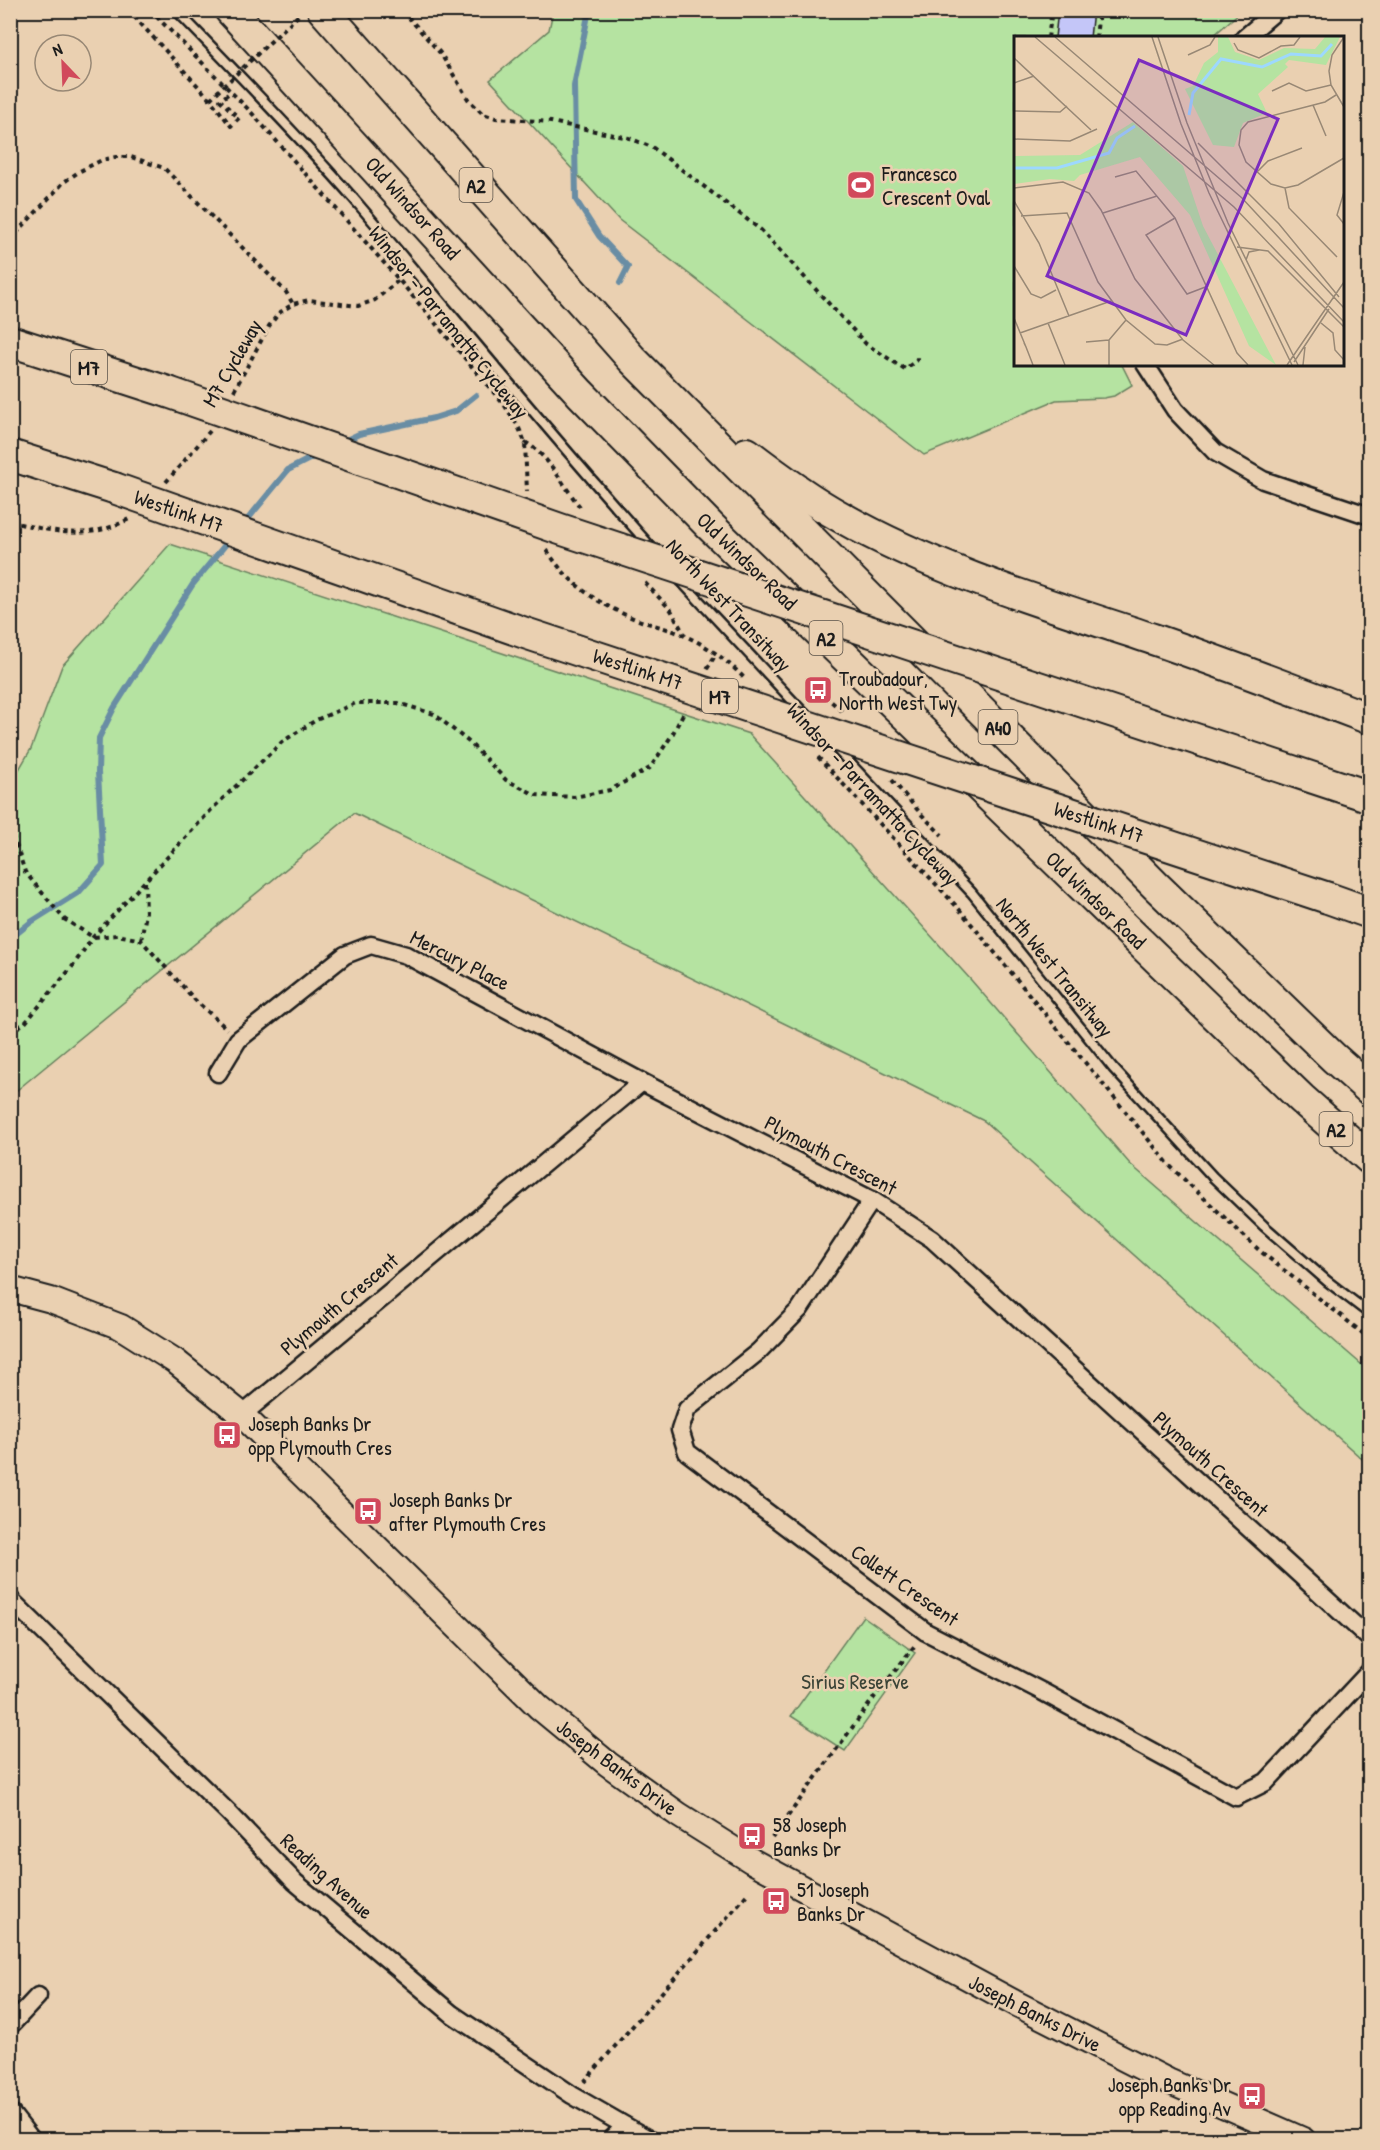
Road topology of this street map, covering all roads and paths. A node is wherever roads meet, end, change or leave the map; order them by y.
1 (128, 10) edge
2 (150, 10) edge
3 (176, 10) edge
4 (231, 10) edge
5 (304, 10) edge
6 (323, 10) edge
7 (402, 10) edge
8 (1052, 10) edge
9 (1100, 10) edge
10 (1277, 10) edge
11 (1048, 36) edge
12 (1096, 36) edge
13 (1246, 36) edge
14 (231, 92) junction
15 (210, 99) junction
16 (10, 240) edge
17 (399, 280) junction
18 (293, 304) junction
19 (10, 341) edge
20 (917, 354) dead end
21 (631, 358) junction
22 (1146, 366) edge
23 (230, 398) dead end
24 (212, 428) dead end
25 (10, 455) edge
26 (173, 474) dead end
27 (528, 498) dead end
28 (1370, 516) edge
29 (10, 522) edge
30 (67, 533) dead end
31 (544, 545) dead end
32 (716, 654) junction
33 (705, 671) dead end
34 (747, 682) dead end
35 (689, 703) dead end
36 (1370, 718) edge
37 (811, 750) dead end
38 (1367, 796) edge
39 (10, 827) edge
40 (145, 881) junction
41 (1370, 913) edge
42 (93, 936) junction
43 (141, 940) junction
44 (10, 1032) edge
45 (238, 1040) junction
46 (218, 1073) dead end
47 (642, 1082) junction
48 (1370, 1090) edge
49 (1370, 1159) edge
50 (872, 1200) junction
51 (10, 1289) edge
52 (1370, 1314) edge
53 (1370, 1339) edge
54 (242, 1415) junction
55 (10, 1599) edge
56 (926, 1632) junction
57 (1370, 1639) edge
58 (1370, 1671) edge
59 (772, 1838) dead end
60 (748, 1892) dead end
61 (38, 1996) dead end
62 (10, 2026) edge
63 (572, 2095) junction
64 (10, 2112) edge
65 (625, 2126) junction
66 (32, 2139) edge
67 (610, 2139) edge
68 (650, 2139) edge
69 (1303, 2139) edge

1 - 15 path
2 - 14 path, Windsor - Parramatta Cycleway
3 - 52 lane, North West Transitway
4 - 49 highway, Old Windsor Road / A2
5 - 15 path, bridge
6 - 21 highway, A2
7 - 20 path
8 - 11 path
9 - 12 path
10 - 13 street
14 - 15 path
14 - 17 path, Windsor - Parramatta Cycleway
16 - 18 path
17 - 18 path
17 - 27 path, Windsor - Parramatta Cycleway
18 - 23 path, M7 Cycleway
19 - 38 highway, M7, bridge
21 - 36 highway
21 - 48 highway, A40
22 - 28 street
24 - 26 path, M7 Cycleway
25 - 41 highway, Westlink M7 / M7, bridge
29 - 30 path
31 - 32 path
32 - 33 path
32 - 34 path
35 - 40 path
37 - 53 path, Windsor - Parramatta Cycleway
39 - 42 path
40 - 42 path
40 - 43 path
42 - 43 path
42 - 44 path
43 - 45 path
45 - 46 street, Mercury Place
45 - 47 street, Mercury Place
47 - 50 street, Plymouth Crescent
47 - 54 street, Plymouth Crescent
50 - 56 street, Collett Crescent
50 - 57 street, Plymouth Crescent
51 - 54 street, Joseph Banks Drive
54 - 69 street, Joseph Banks Drive
55 - 63 street, Reading Avenue
56 - 58 street, Collett Crescent
56 - 59 path
60 - 63 path
61 - 62 street
63 - 65 street, Reading Avenue
64 - 66 street
65 - 67 street
65 - 68 street, Reading Avenue

